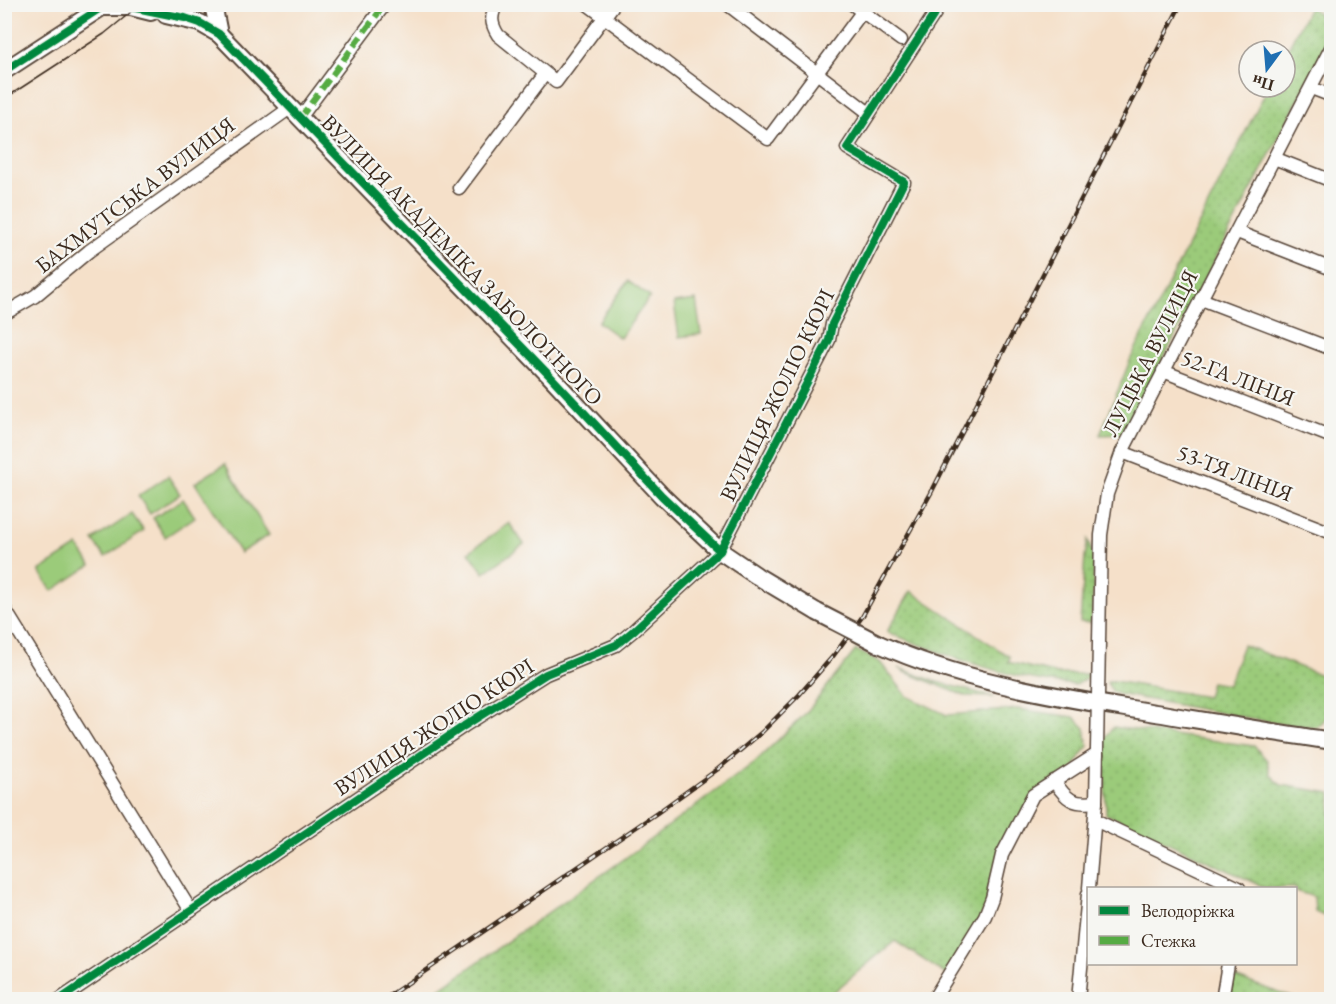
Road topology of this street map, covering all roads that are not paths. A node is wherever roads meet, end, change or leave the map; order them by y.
1 (196, 4) edge
2 (213, 4) edge
3 (385, 4) edge
4 (497, 4) edge
5 (587, 4) edge
6 (614, 4) edge
7 (727, 4) edge
8 (941, 4) edge
9 (103, 6) edge
10 (861, 7) edge
11 (152, 11) edge
12 (605, 17) junction
13 (219, 34) junction
14 (901, 40) dead end
15 (1332, 46) edge
16 (4, 71) edge
17 (545, 74) junction
18 (818, 74) junction
19 (1311, 88) junction
20 (1332, 96) edge
21 (295, 113) junction
22 (869, 113) junction
23 (1274, 158) junction
24 (1332, 181) edge
25 (459, 188) dead end
26 (1237, 232) junction
27 (1332, 269) edge
28 (1201, 299) junction
29 (4, 314) edge
30 (1332, 350) edge
31 (1163, 371) junction
32 (1332, 437) edge
33 (1122, 452) junction
34 (1332, 533) edge
35 (720, 550) junction
36 (4, 608) edge
37 (1097, 703) junction
38 (1332, 741) edge
39 (1097, 754) junction
40 (1054, 782) junction
41 (1096, 802) junction
42 (1095, 820) junction
43 (1089, 887) edge
44 (1237, 887) edge
45 (191, 911) junction
46 (1087, 913) edge
47 (1228, 965) edge
48 (59, 999) edge
49 (933, 999) edge
50 (1078, 999) edge
51 (1222, 999) edge

1 - 11 highway
2 - 13 highway
3 - 21 street, БАХМУТСЬКА ВУЛИЦЯ
4 - 17 street
5 - 12 street
6 - 12 street
7 - 18 street
8 - 22 street
9 - 11 highway, ВУЛИЦЯ АКАДЕМІКА ЗАБОЛОТНОГО
9 - 16 highway
10 - 14 street
10 - 18 street
11 - 13 highway, ВУЛИЦЯ АКАДЕМІКА ЗАБОЛОТНОГО
12 - 17 street
12 - 18 street
13 - 21 highway, ВУЛИЦЯ АКАДЕМІКА ЗАБОЛОТНОГО
15 - 19 street, ЛУЦЬКА ВУЛИЦЯ
17 - 25 street
18 - 22 street
19 - 20 street
19 - 23 street, ЛУЦЬКА ВУЛИЦЯ
21 - 29 street, БАХМУТСЬКА ВУЛИЦЯ
21 - 35 highway, ВУЛИЦЯ АКАДЕМІКА ЗАБОЛОТНОГО
22 - 35 street, ВУЛИЦЯ ЖОЛІО КЮРІ
23 - 24 street
23 - 26 street, ЛУЦЬКА ВУЛИЦЯ
26 - 27 street
26 - 28 street, ЛУЦЬКА ВУЛИЦЯ
28 - 30 street
28 - 31 street, ЛУЦЬКА ВУЛИЦЯ
31 - 32 street, 52-ГА ЛІНІЯ
31 - 33 street, ЛУЦЬКА ВУЛИЦЯ
33 - 34 street, 53-ТЯ ЛІНІЯ
33 - 37 street, ЛУЦЬКА ВУЛИЦЯ
35 - 37 highway, ВУЛИЦЯ АКАДЕМІКА ЗАБОЛОТНОГО, bridge
35 - 45 street, ВУЛИЦЯ ЖОЛІО КЮРІ
36 - 45 street
37 - 38 highway, ВУЛИЦЯ АКАДЕМІКА ЗАБОЛОТНОГО
37 - 39 street, ЛУЦЬКА ВУЛИЦЯ
39 - 40 street
39 - 41 street, ЛУЦЬКА ВУЛИЦЯ
40 - 41 street
40 - 49 street
41 - 42 street, ЛУЦЬКА ВУЛИЦЯ
42 - 43 street, ЛУЦЬКА ВУЛИЦЯ
42 - 44 street
45 - 48 street, ВУЛИЦЯ ЖОЛІО КЮРІ
46 - 50 street
47 - 51 street

